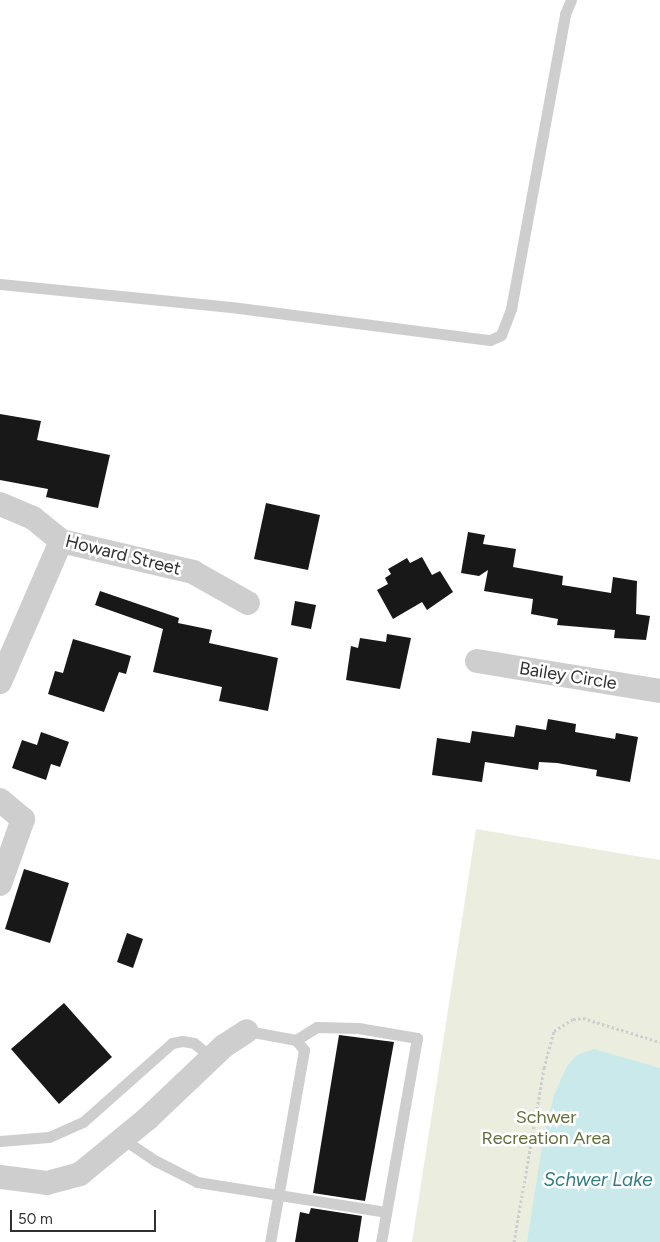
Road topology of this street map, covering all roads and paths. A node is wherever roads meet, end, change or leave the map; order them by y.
1 (571, 0) edge
2 (0, 284) edge
3 (0, 504) edge
4 (61, 541) junction
5 (248, 603) dead end
6 (477, 661) dead end
7 (0, 682) edge
8 (660, 691) edge
9 (0, 800) edge
10 (0, 884) edge
11 (247, 1031) joint
12 (296, 1040) junction
13 (660, 1042) edge
14 (212, 1058) junction
15 (123, 1139) junction
16 (0, 1141) edge
17 (0, 1177) edge
18 (279, 1195) junction
19 (386, 1212) junction
20 (270, 1242) edge
21 (380, 1242) edge
22 (514, 1242) edge

1 - 2 lane
3 - 4 street, Howard Street
4 - 5 street, Howard Street
4 - 7 street
6 - 8 street, Bailey Circle
9 - 10 street
11 - 12 lane
11 - 14 street
12 - 18 lane
12 - 19 lane
13 - 22 path
14 - 15 street
14 - 16 lane
15 - 17 street
15 - 18 lane
18 - 19 lane
18 - 20 lane
19 - 21 lane

